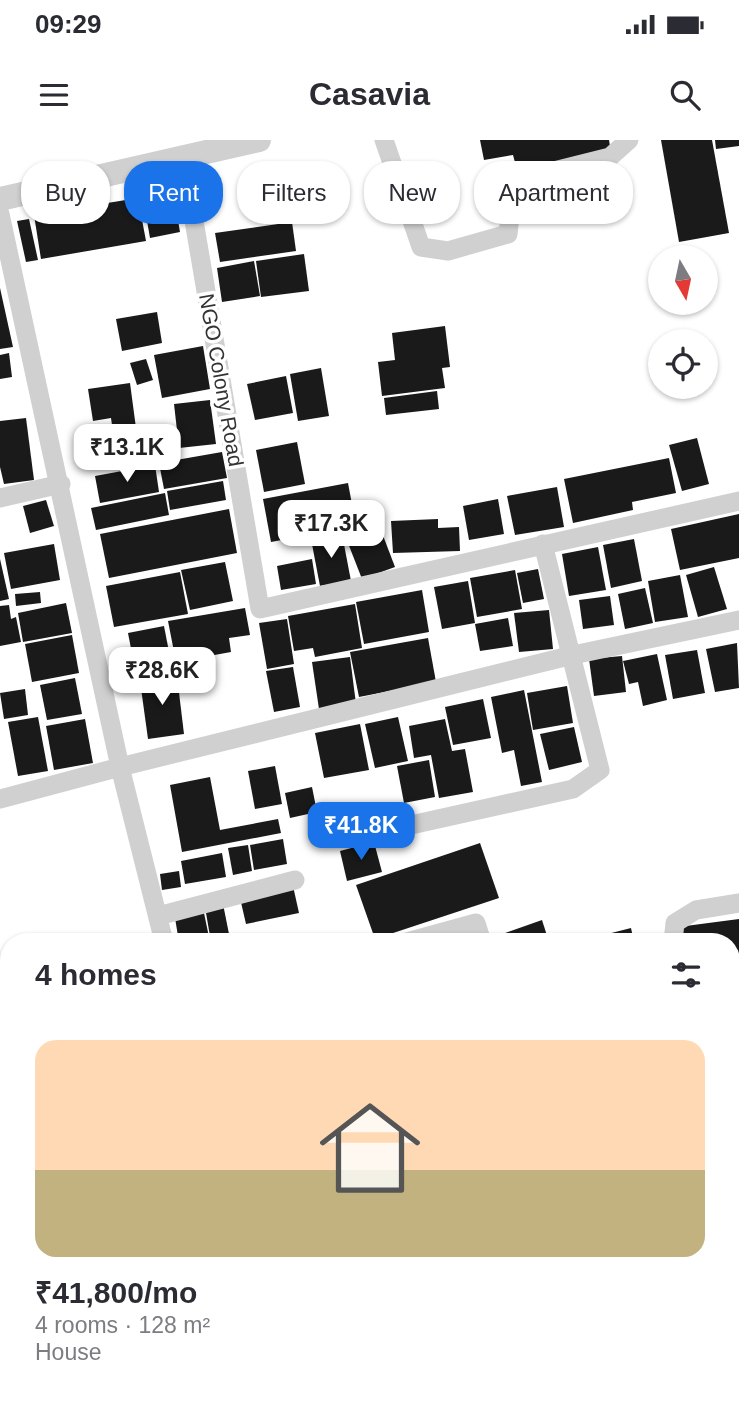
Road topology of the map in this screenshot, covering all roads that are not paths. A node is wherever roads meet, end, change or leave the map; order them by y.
1 (259, 140) edge
2 (384, 140) edge
3 (629, 140) edge
4 (183, 156) junction
5 (0, 199) edge
6 (0, 214) edge
7 (61, 484) junction
8 (0, 498) edge
9 (739, 501) edge
10 (543, 544) junction
11 (739, 620) edge
12 (573, 655) junction
13 (120, 767) junction
14 (0, 799) edge
15 (366, 835) dead end
16 (295, 880) dead end
17 (739, 903) edge
18 (158, 916) junction
19 (162, 933) edge
20 (439, 933) edge
21 (479, 933) edge
22 (674, 933) edge

1 - 4 street
2 - 3 street
4 - 5 street
4 - 10 street, NGO Colony Road
6 - 7 street
7 - 8 street
7 - 13 street
9 - 10 street
10 - 12 street
11 - 12 street
12 - 13 street
12 - 15 street
13 - 14 street
13 - 18 street
16 - 18 street
17 - 22 street
18 - 19 street
20 - 21 street

